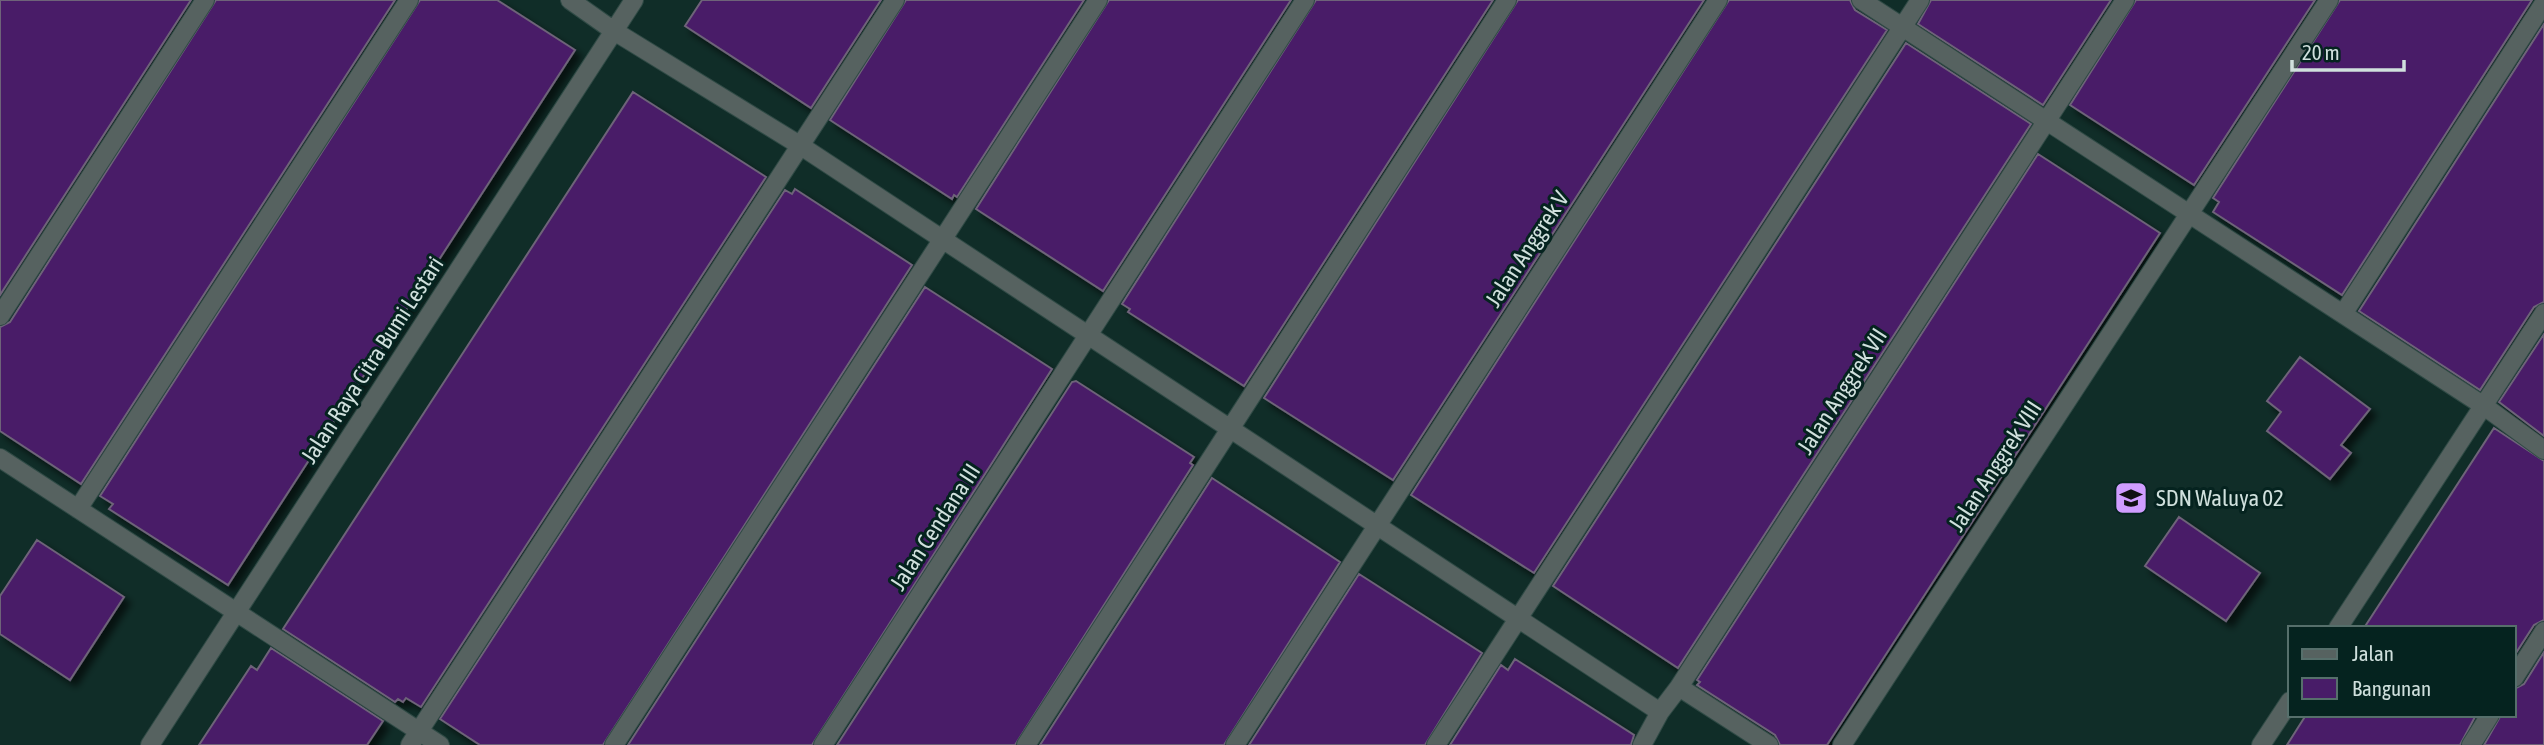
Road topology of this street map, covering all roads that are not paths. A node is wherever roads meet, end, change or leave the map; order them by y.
1 (205, 0) edge
2 (409, 0) edge
3 (570, 0) edge
4 (634, 0) edge
5 (895, 0) edge
6 (1098, 0) edge
7 (1305, 0) edge
8 (1507, 0) edge
9 (1718, 0) edge
10 (1861, 0) edge
11 (1920, 0) edge
12 (2125, 0) edge
13 (2329, 0) edge
14 (2544, 3) edge
15 (1902, 27) junction
16 (614, 31) junction
17 (2046, 121) junction
18 (801, 146) junction
19 (2189, 214) junction
20 (942, 239) junction
21 (2544, 313) edge
22 (2343, 314) junction
23 (0, 316) edge
24 (1088, 335) junction
25 (2484, 406) junction
26 (1231, 429) junction
27 (2544, 450) edge
28 (0, 458) edge
29 (78, 509) junction
30 (1378, 526) junction
31 (239, 611) junction
32 (1518, 618) junction
33 (2339, 626) edge
34 (2544, 631) edge
35 (2516, 675) edge
36 (1679, 687) junction
37 (2288, 704) edge
38 (1660, 712) junction
39 (2489, 717) edge
40 (415, 738) edge
41 (150, 745) edge
42 (440, 745) edge
43 (614, 745) edge
44 (823, 745) edge
45 (1026, 745) edge
46 (1235, 745) edge
47 (1436, 745) edge
48 (1642, 745) edge
49 (1769, 745) edge
50 (1842, 745) edge
51 (2261, 745) edge
52 (2471, 745) edge

1 - 23 street
2 - 29 street
3 - 16 street
4 - 16 street, Jalan Raya Citra Bumi Lestari
5 - 18 street
6 - 20 street
7 - 24 street, Jalan Cendana III
8 - 26 street
9 - 30 street, Jalan Anggrek V
10 - 15 street
11 - 15 street
12 - 17 street, Jalan Anggrek VII
13 - 19 street, Jalan Anggrek VIII
14 - 22 street
15 - 17 street
15 - 32 street
16 - 18 street
16 - 31 street, Jalan Raya Citra Bumi Lestari
17 - 19 street
17 - 36 street, Jalan Anggrek VII
18 - 20 street
18 - 40 street
19 - 22 street
19 - 50 street, Jalan Anggrek VIII
20 - 24 street
20 - 43 street
21 - 25 street
22 - 25 street
24 - 26 street
24 - 44 street, Jalan Cendana III
25 - 27 street
25 - 33 street
26 - 30 street
26 - 45 street
28 - 29 street
29 - 31 street
30 - 32 street
30 - 46 street, Jalan Anggrek V
31 - 40 street
31 - 41 street, Jalan Raya Citra Bumi Lestari
32 - 38 street
32 - 47 street
34 - 35 street
36 - 38 street, Jalan Anggrek VII
36 - 49 street
37 - 51 street
38 - 48 street, Jalan Anggrek VII
39 - 52 street
40 - 42 street

